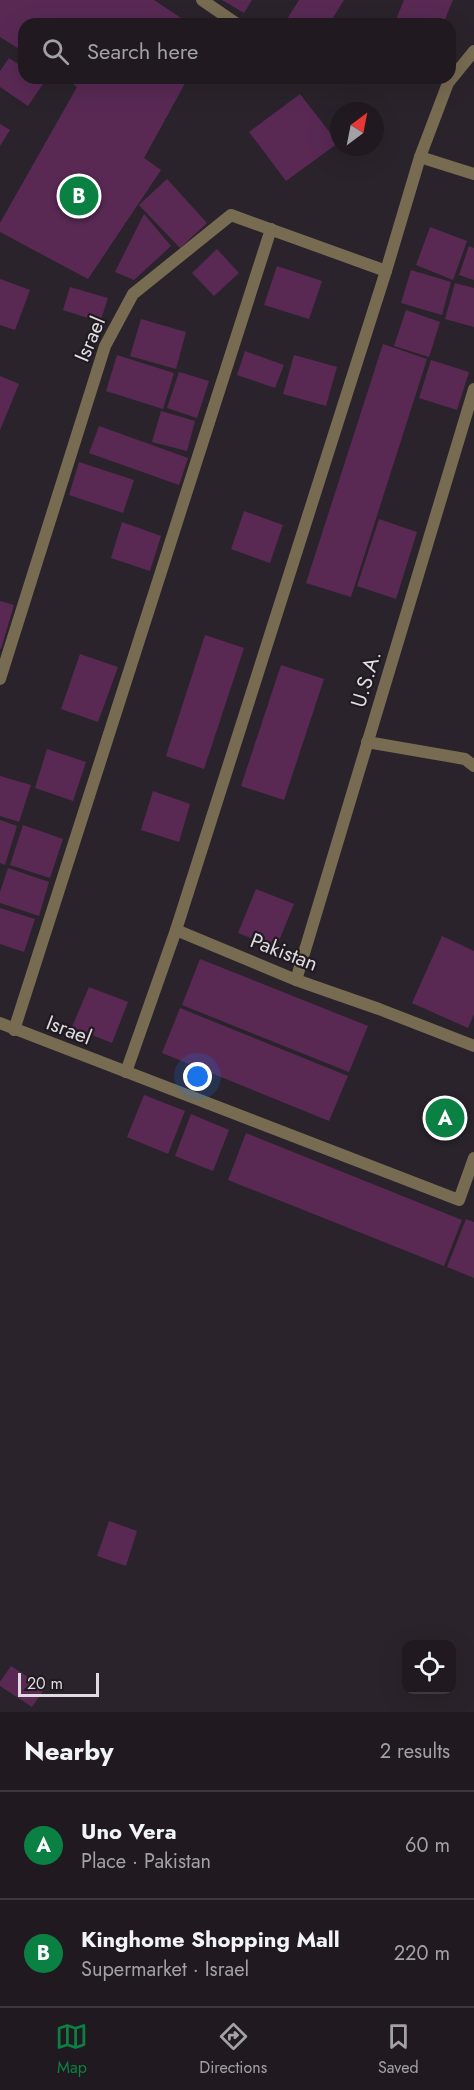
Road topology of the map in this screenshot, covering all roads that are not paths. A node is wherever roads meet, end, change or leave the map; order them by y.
1 (201, 0) edge
2 (228, 18) edge
3 (474, 51) edge
4 (456, 73) edge
5 (448, 84) edge
6 (420, 157) junction
7 (474, 174) edge
8 (271, 229) junction
9 (386, 271) junction
10 (474, 389) edge
11 (0, 679) edge
12 (367, 742) junction
13 (474, 766) edge
14 (177, 930) junction
15 (296, 980) junction
16 (0, 1023) edge
17 (14, 1030) junction
18 (474, 1046) edge
19 (126, 1072) junction
20 (474, 1158) edge

1 - 2 street
3 - 4 street
5 - 6 street
6 - 7 street
6 - 9 street
8 - 9 street, Israel
8 - 11 street, Israel
8 - 17 street
9 - 14 street
10 - 12 street, U.S.A.
12 - 13 street
12 - 15 street, U.S.A.
14 - 15 street, Pakistan
14 - 19 street
15 - 18 street, Pakistan
16 - 17 street, Israel
17 - 19 street, Israel
19 - 20 street, Israel

